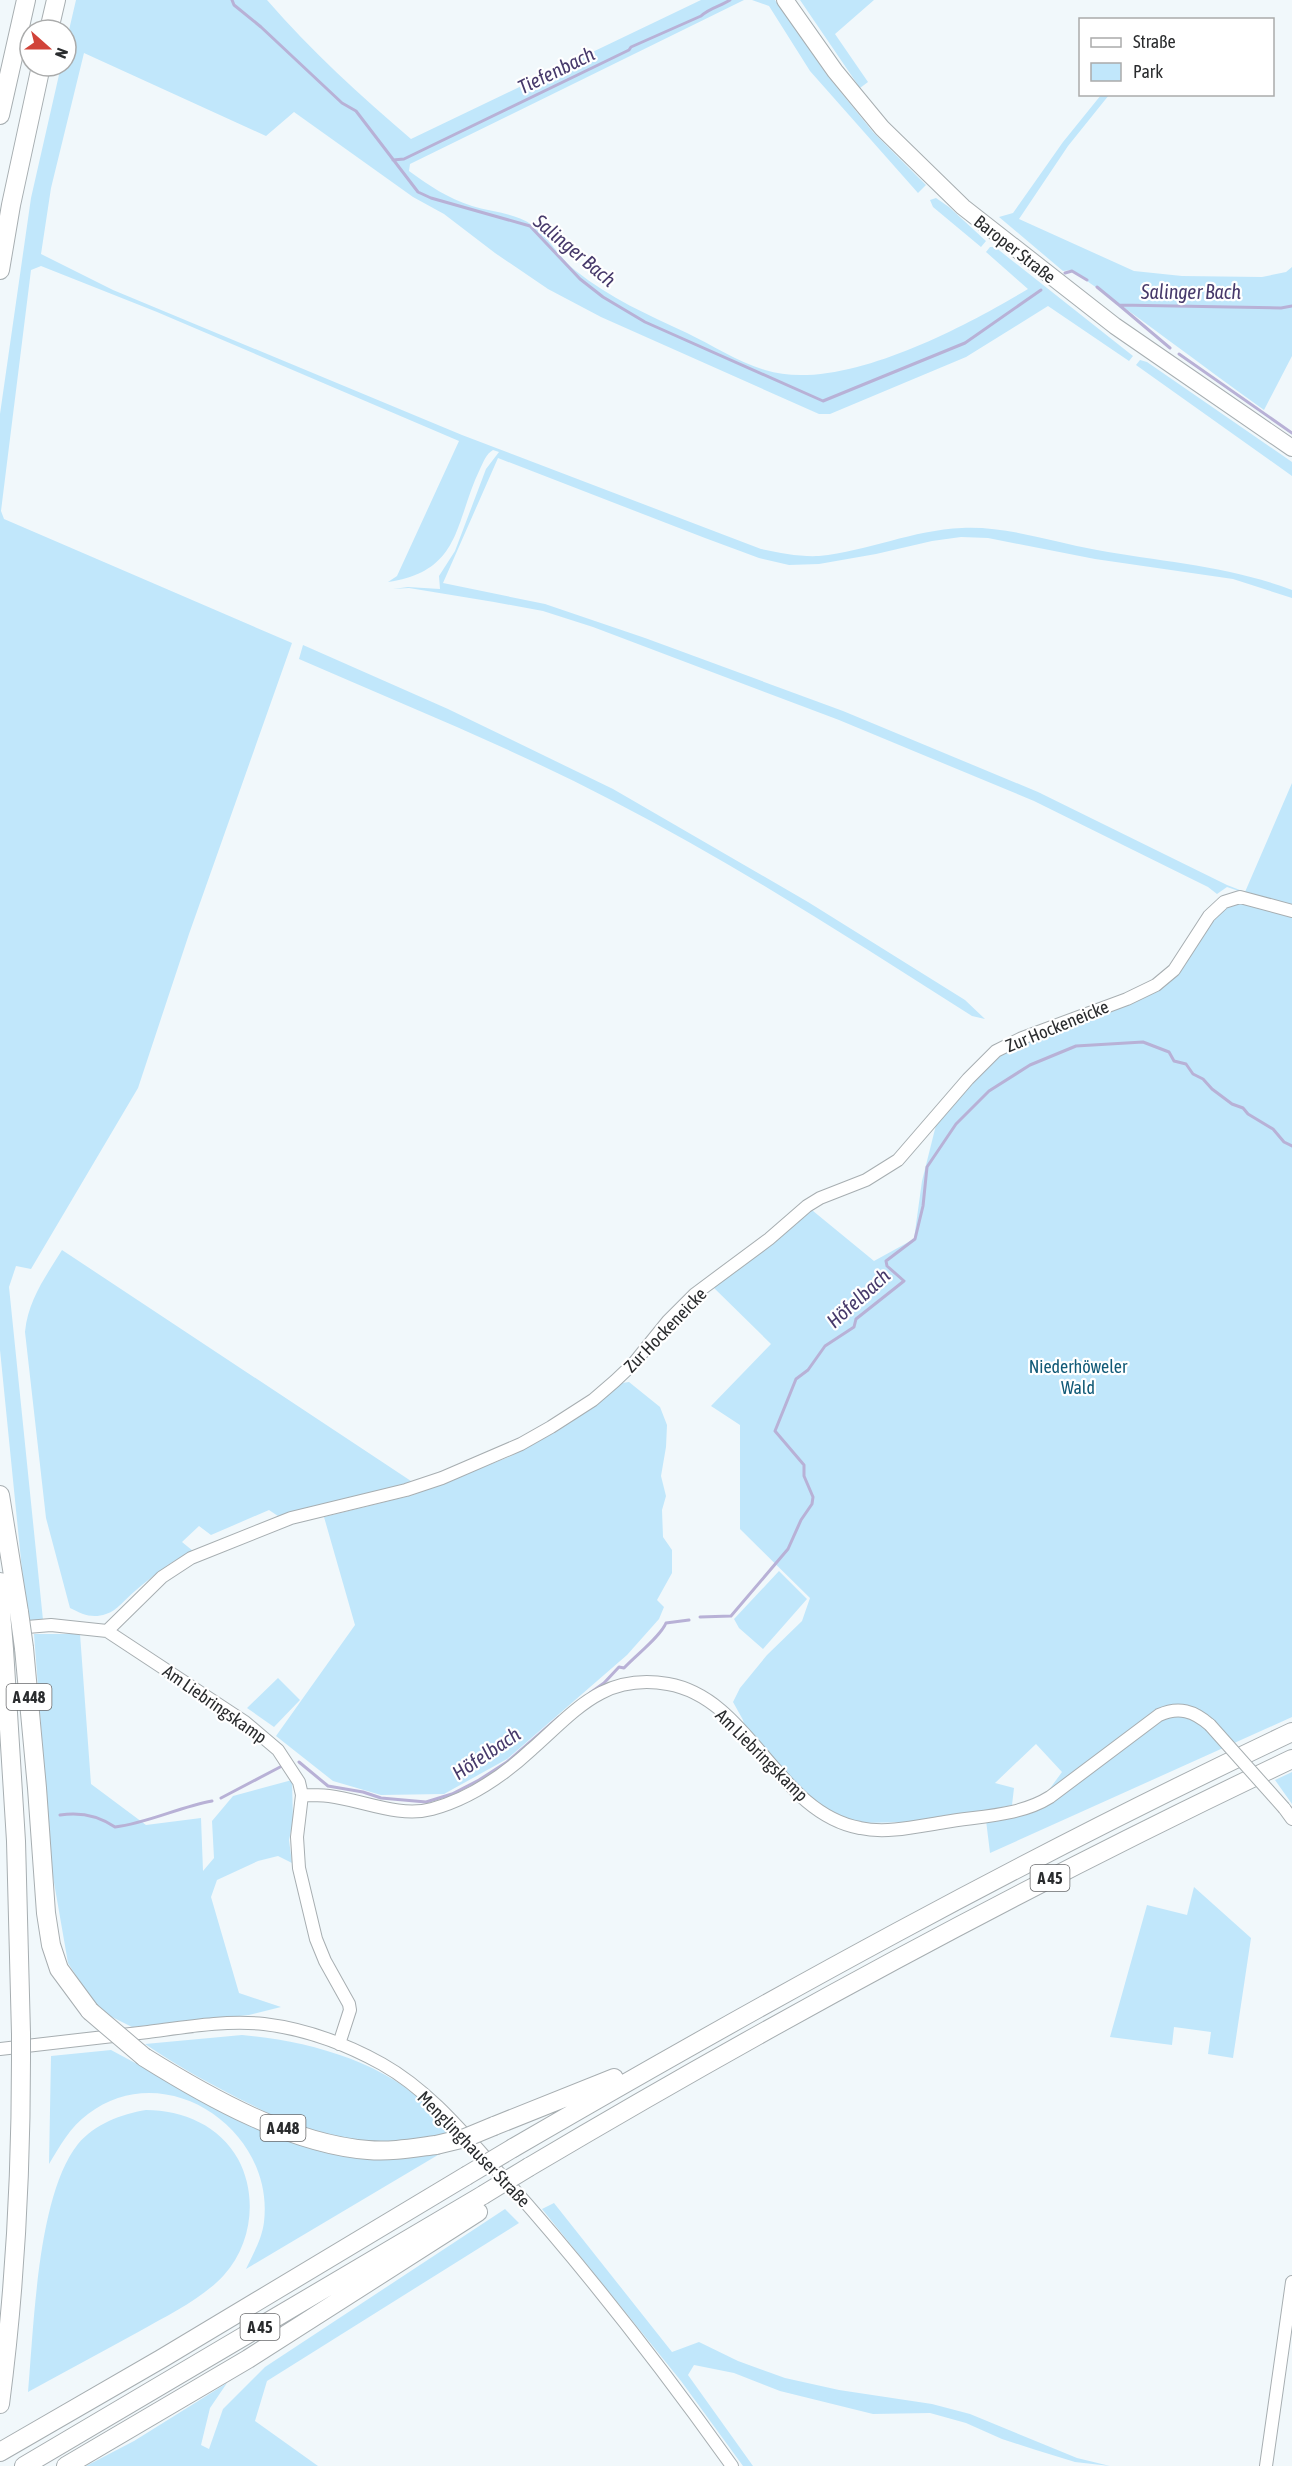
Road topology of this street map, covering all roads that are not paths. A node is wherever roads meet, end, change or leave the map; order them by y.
1 (26, 0) edge
2 (56, 0) edge
3 (785, 0) edge
4 (52, 18) edge
5 (38, 78) edge
6 (0, 115) edge
7 (0, 270) edge
8 (1292, 448) edge
9 (1292, 911) edge
10 (0, 1495) edge
11 (0, 1582) edge
12 (7, 1618) edge
13 (107, 1631) junction
14 (1292, 1732) edge
15 (1292, 1759) edge
16 (302, 1795) junction
17 (1292, 1819) edge
18 (700, 2039) junction
19 (339, 2044) junction
20 (0, 2049) edge
21 (487, 2199) junction
22 (1292, 2282) edge
23 (0, 2404) edge
24 (0, 2452) edge
25 (30, 2463) edge
26 (66, 2466) edge
27 (732, 2466) edge
28 (1266, 2466) edge

1 - 6 highway
2 - 4 highway
3 - 8 main road, Baroper Straße
5 - 7 highway
9 - 13 street, Zur Hockeneicke
10 - 12 highway, A 448
11 - 12 highway, A 448
12 - 13 street
12 - 18 highway, A 448, bridge
12 - 23 highway, A 448, bridge
13 - 16 street, Am Liebringskamp
14 - 18 highway, A 45
15 - 21 highway, A 45, bridge
16 - 17 street, Am Liebringskamp, bridge
16 - 19 street, Am Liebringskamp
18 - 24 highway, A 45, bridge
19 - 20 street, Menglinghauser Straße
19 - 27 street, Menglinghauser Straße
21 - 25 highway, A 45
21 - 26 highway
22 - 28 street

